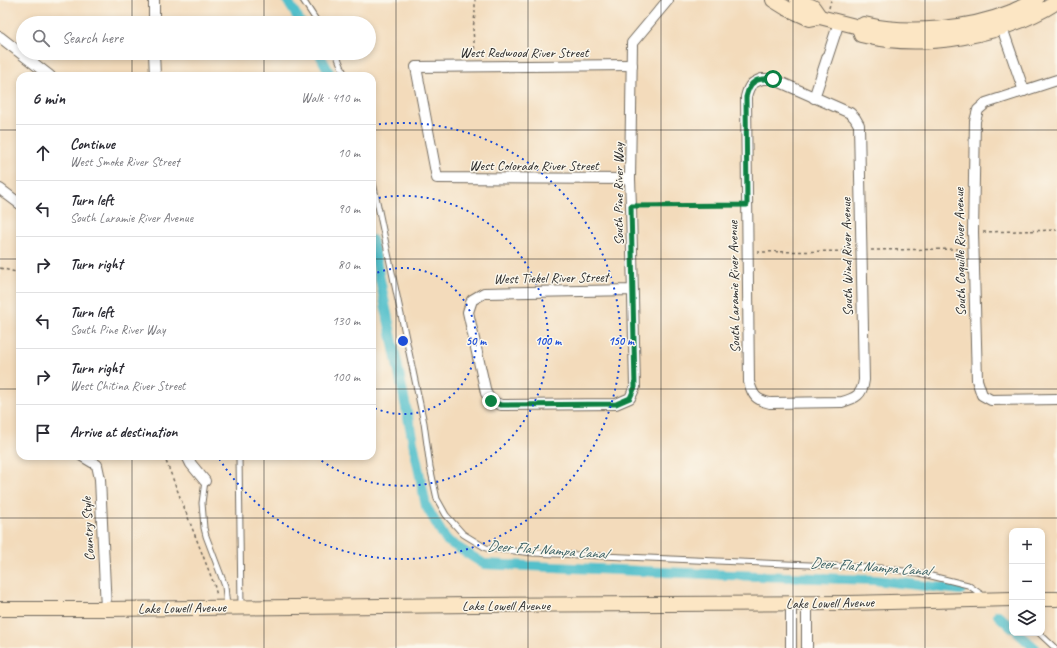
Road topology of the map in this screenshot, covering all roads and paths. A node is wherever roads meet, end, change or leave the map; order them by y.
1 (154, 0) edge
2 (303, 0) edge
3 (475, 0) edge
4 (668, 0) edge
5 (772, 0) edge
6 (797, 0) edge
7 (1036, 0) edge
8 (1057, 2) edge
9 (154, 16) edge
10 (313, 16) edge
11 (820, 18) junction
12 (1000, 21) junction
13 (839, 22) junction
14 (0, 37) edge
15 (16, 49) edge
16 (475, 55) dead end
17 (29, 60) edge
18 (154, 60) edge
19 (339, 60) edge
20 (632, 66) junction
21 (45, 72) edge
22 (155, 72) edge
23 (343, 72) edge
24 (1057, 80) edge
25 (1024, 91) junction
26 (814, 98) junction
27 (437, 178) joint
28 (630, 179) junction
29 (0, 189) edge
30 (376, 197) edge
31 (16, 201) edge
32 (747, 205) junction
33 (631, 206) junction
34 (1057, 230) edge
35 (972, 232) junction
36 (0, 268) edge
37 (16, 272) edge
38 (633, 290) junction
39 (756, 397) joint
40 (1057, 399) edge
41 (491, 401) joint
42 (89, 460) edge
43 (166, 460) edge
44 (189, 460) edge
45 (239, 460) edge
46 (205, 481) joint
47 (988, 599) junction
48 (1009, 599) edge
49 (1045, 599) edge
50 (1057, 599) edge
51 (791, 604) junction
52 (807, 604) junction
53 (241, 607) junction
54 (224, 608) junction
55 (0, 609) edge
56 (106, 609) junction
57 (1042, 636) edge
58 (791, 648) edge
59 (807, 648) edge
60 (1055, 648) edge

1 - 9 street
2 - 10 lane
3 - 16 path
4 - 20 street, South Pine River Way
5 - 11 street
6 - 11 street
7 - 12 street
8 - 12 street
11 - 13 street
12 - 13 street
12 - 25 street
13 - 26 street
14 - 15 street
17 - 21 street
18 - 22 street
19 - 23 lane
20 - 27 street, West Redwood River Street
20 - 28 street, South Pine River Way
24 - 25 street
25 - 35 street, South Coquille River Avenue
26 - 32 street, South Laramie River Avenue
26 - 39 street, South Wind River Avenue
27 - 28 street, West Colorado River Street
28 - 33 street, South Pine River Way
29 - 31 street
30 - 47 lane
32 - 33 path
32 - 39 street, South Laramie River Avenue
33 - 38 street, South Pine River Way
34 - 35 path
35 - 40 street, South Coquille River Avenue
36 - 37 path
38 - 41 street, South Pine River Way
38 - 41 street, West Tiekel River Street
42 - 56 street, Country Style
43 - 54 path
44 - 46 street
45 - 53 lane
46 - 54 lane
47 - 48 street, Lake Lowell Avenue
47 - 52 street, Lake Lowell Avenue
49 - 50 street
51 - 52 street, Lake Lowell Avenue
51 - 53 street, Lake Lowell Avenue
51 - 58 street
52 - 59 street
53 - 54 street, Lake Lowell Avenue
54 - 56 street, Lake Lowell Avenue
55 - 56 street, Lake Lowell Avenue
57 - 60 lane

